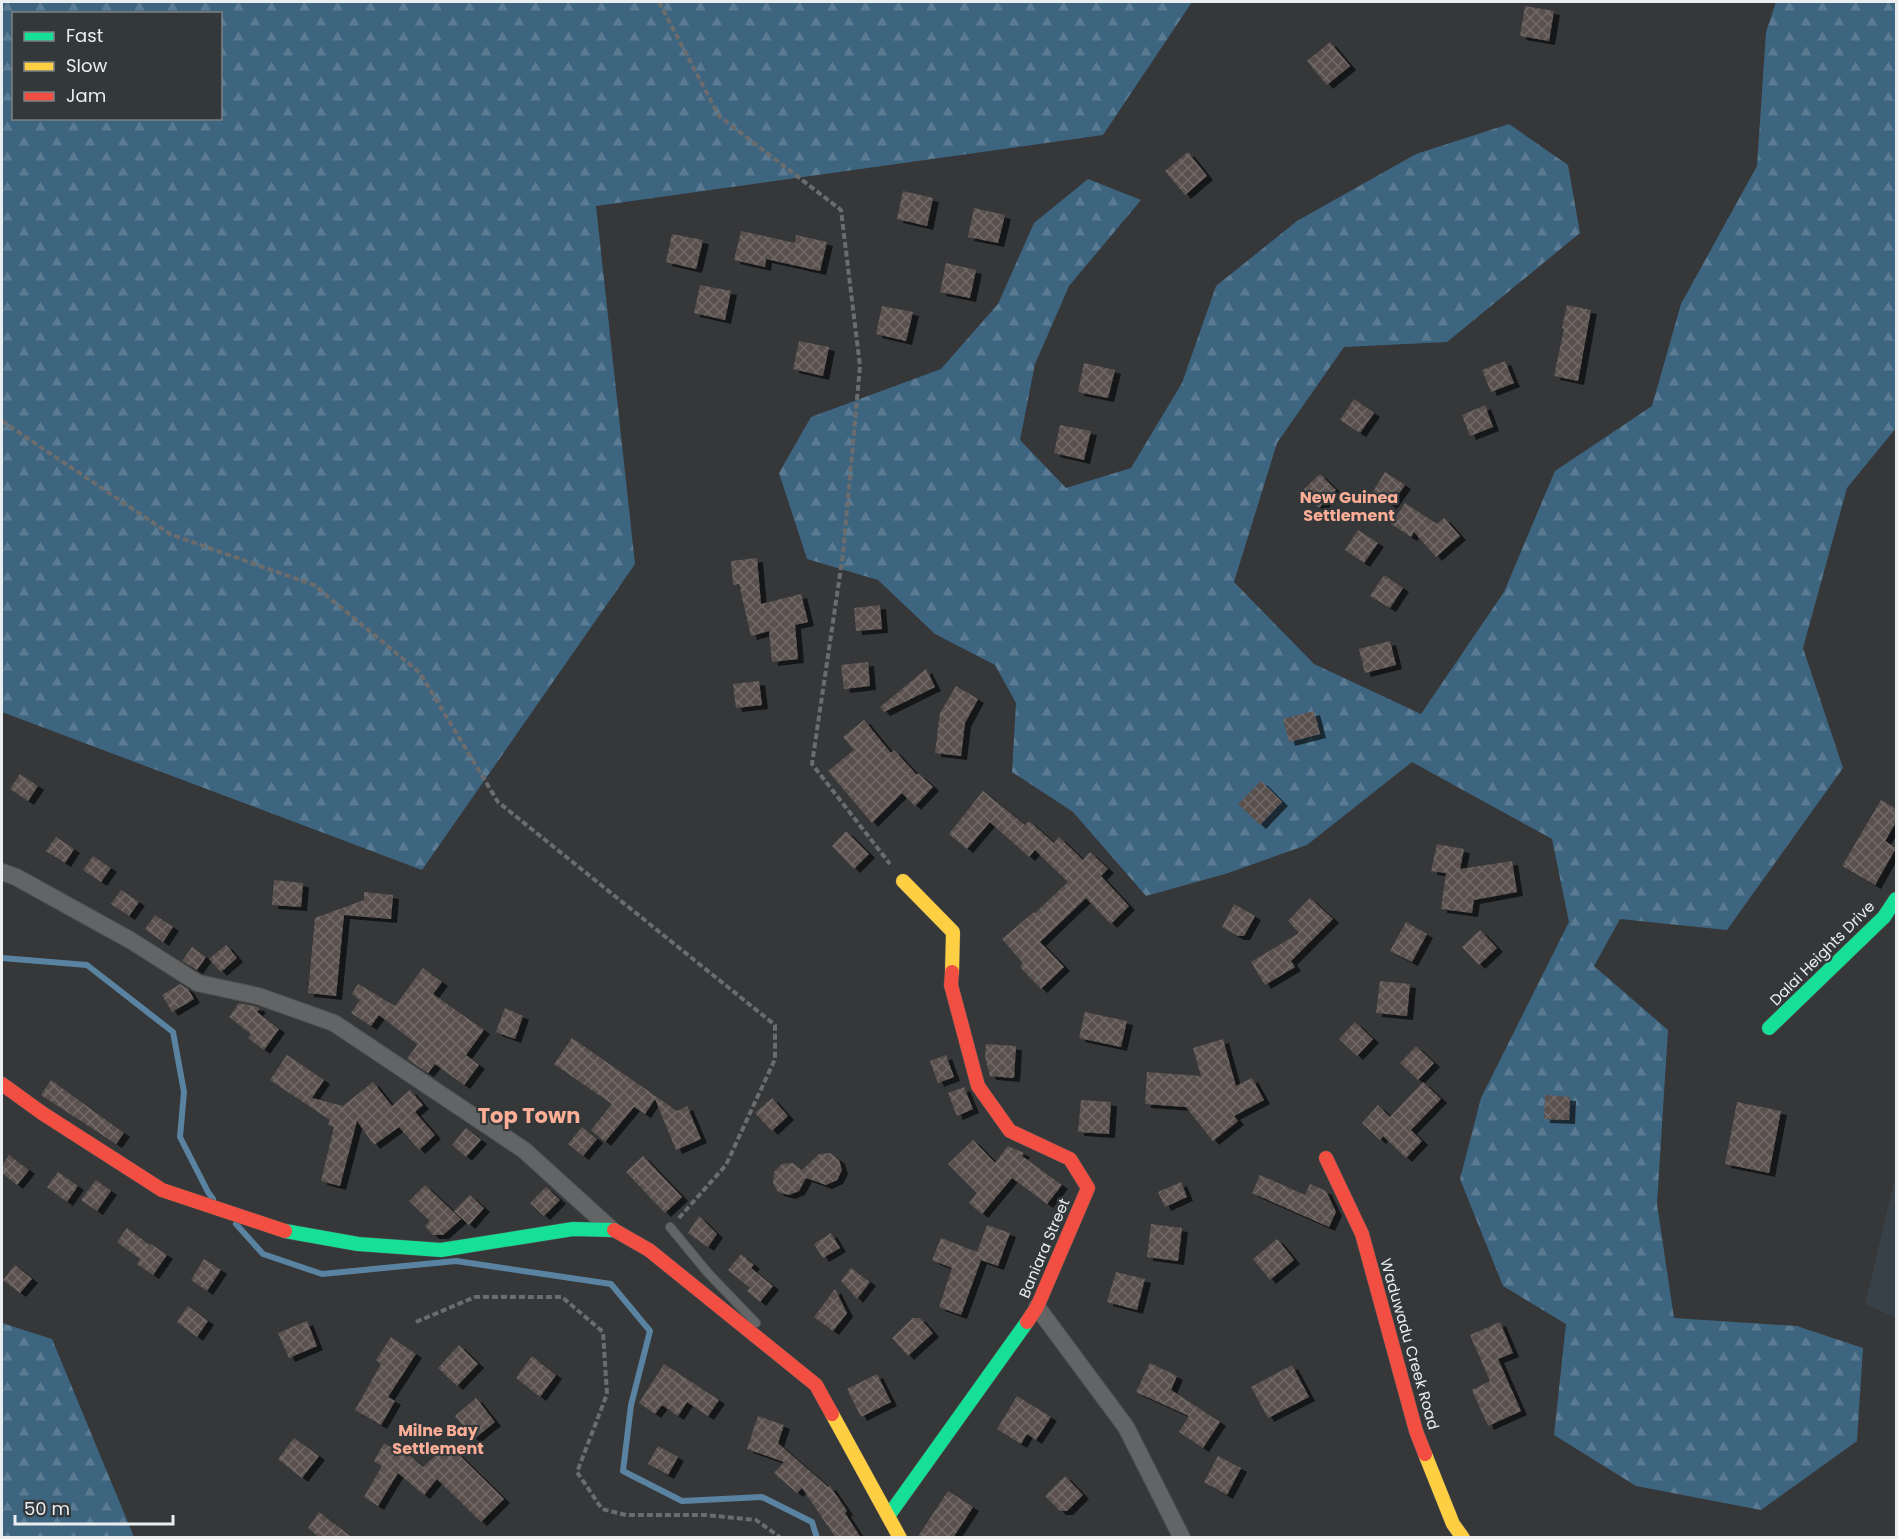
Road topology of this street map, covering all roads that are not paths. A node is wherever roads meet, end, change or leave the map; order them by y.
1 (2, 872) edge
2 (903, 881) road end
3 (1896, 899) edge
4 (1769, 1028) dead end
5 (2, 1084) edge
6 (1326, 1158) dead end
7 (670, 1227) road end
8 (610, 1229) junction
9 (1037, 1307) junction
10 (816, 1385) junction
11 (889, 1515) junction
12 (900, 1538) edge
13 (1182, 1538) edge
14 (1463, 1538) edge

1 - 8 street
2 - 9 street, Baniara Street
3 - 4 street, Dalai Heights Drive
5 - 8 street
6 - 14 street, Waduwadu Creek Road
7 - 10 lane
8 - 10 street
9 - 11 street, Baniara Street
9 - 13 street
10 - 11 street
11 - 12 street

